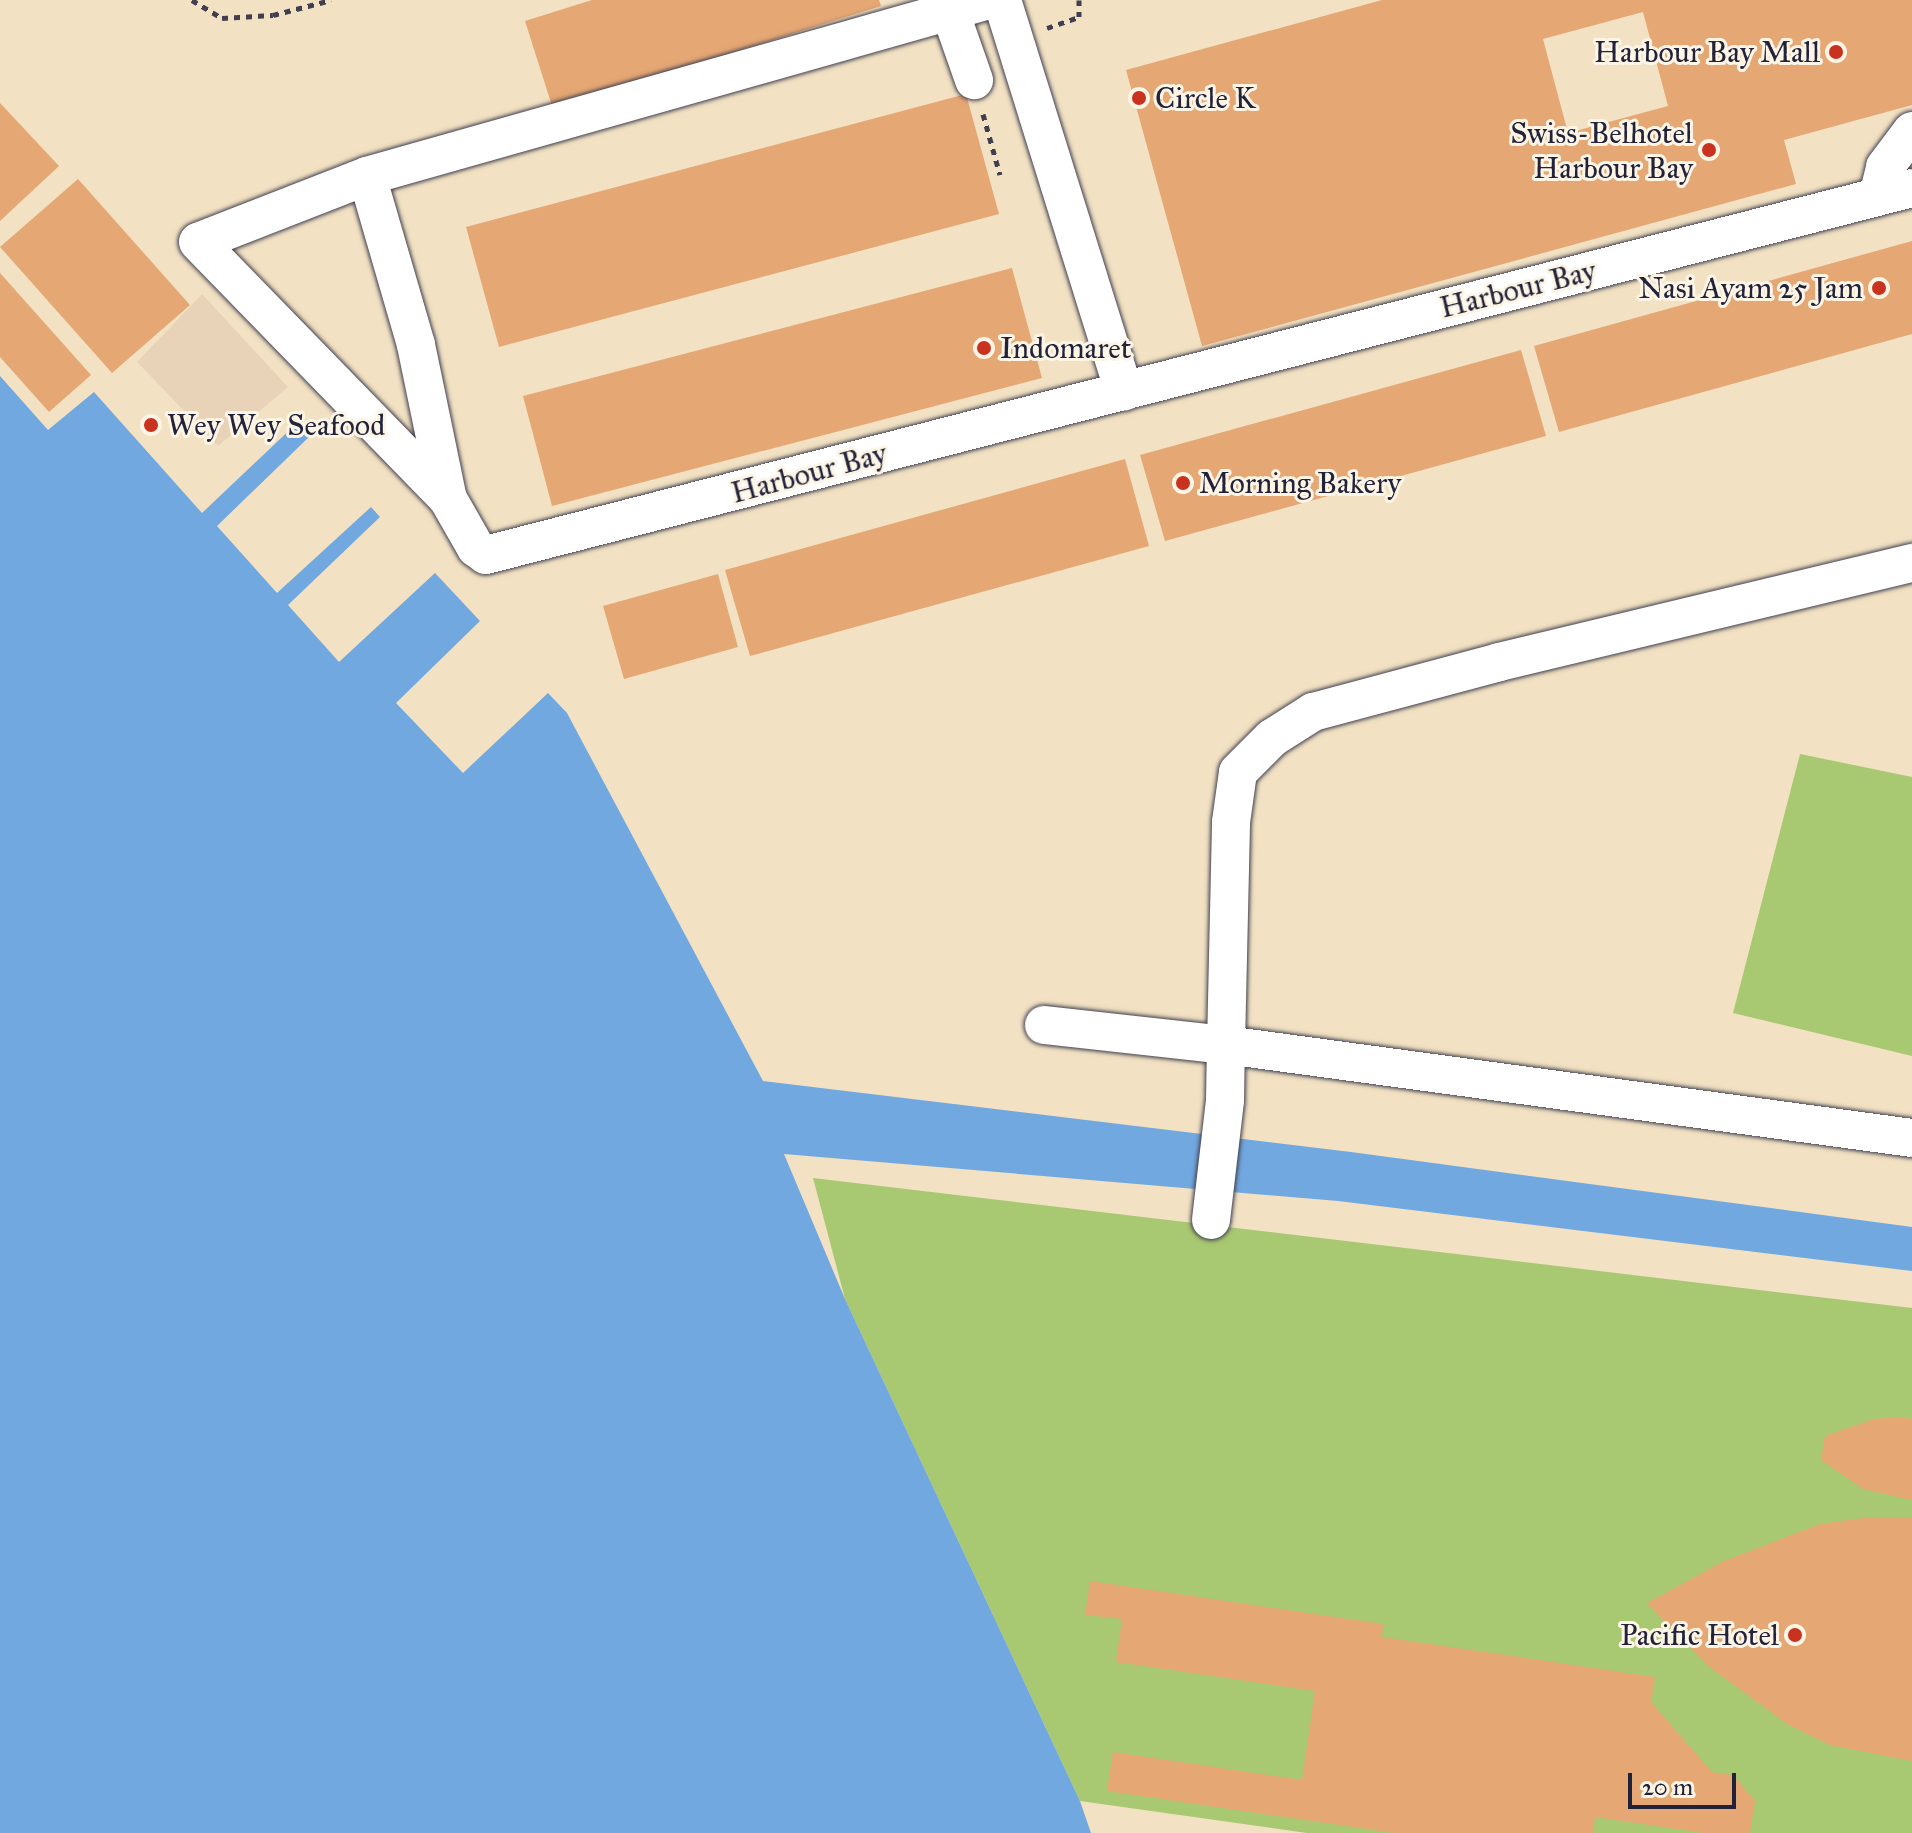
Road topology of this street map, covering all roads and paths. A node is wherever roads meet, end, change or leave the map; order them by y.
1 (192, 0) edge
2 (331, 0) edge
3 (989, 0) edge
4 (1002, 0) edge
5 (948, 4) edge
6 (974, 80) joint
7 (1912, 131) edge
8 (1000, 175) dead end
9 (367, 176) junction
10 (1895, 192) edge
11 (1124, 391) junction
12 (448, 499) junction
13 (1912, 563) edge
14 (1044, 1025) dead end
15 (1226, 1045) junction
16 (1912, 1138) edge
17 (1212, 1211) dead end

1 - 2 path
3 - 5 lane
4 - 11 lane
5 - 6 lane
5 - 9 lane
6 - 8 path
7 - 10 lane
9 - 12 lane
9 - 12 lane
10 - 11 lane, Harbour Bay
11 - 12 lane, Harbour Bay
13 - 15 lane
14 - 15 lane
15 - 16 lane
15 - 17 lane

